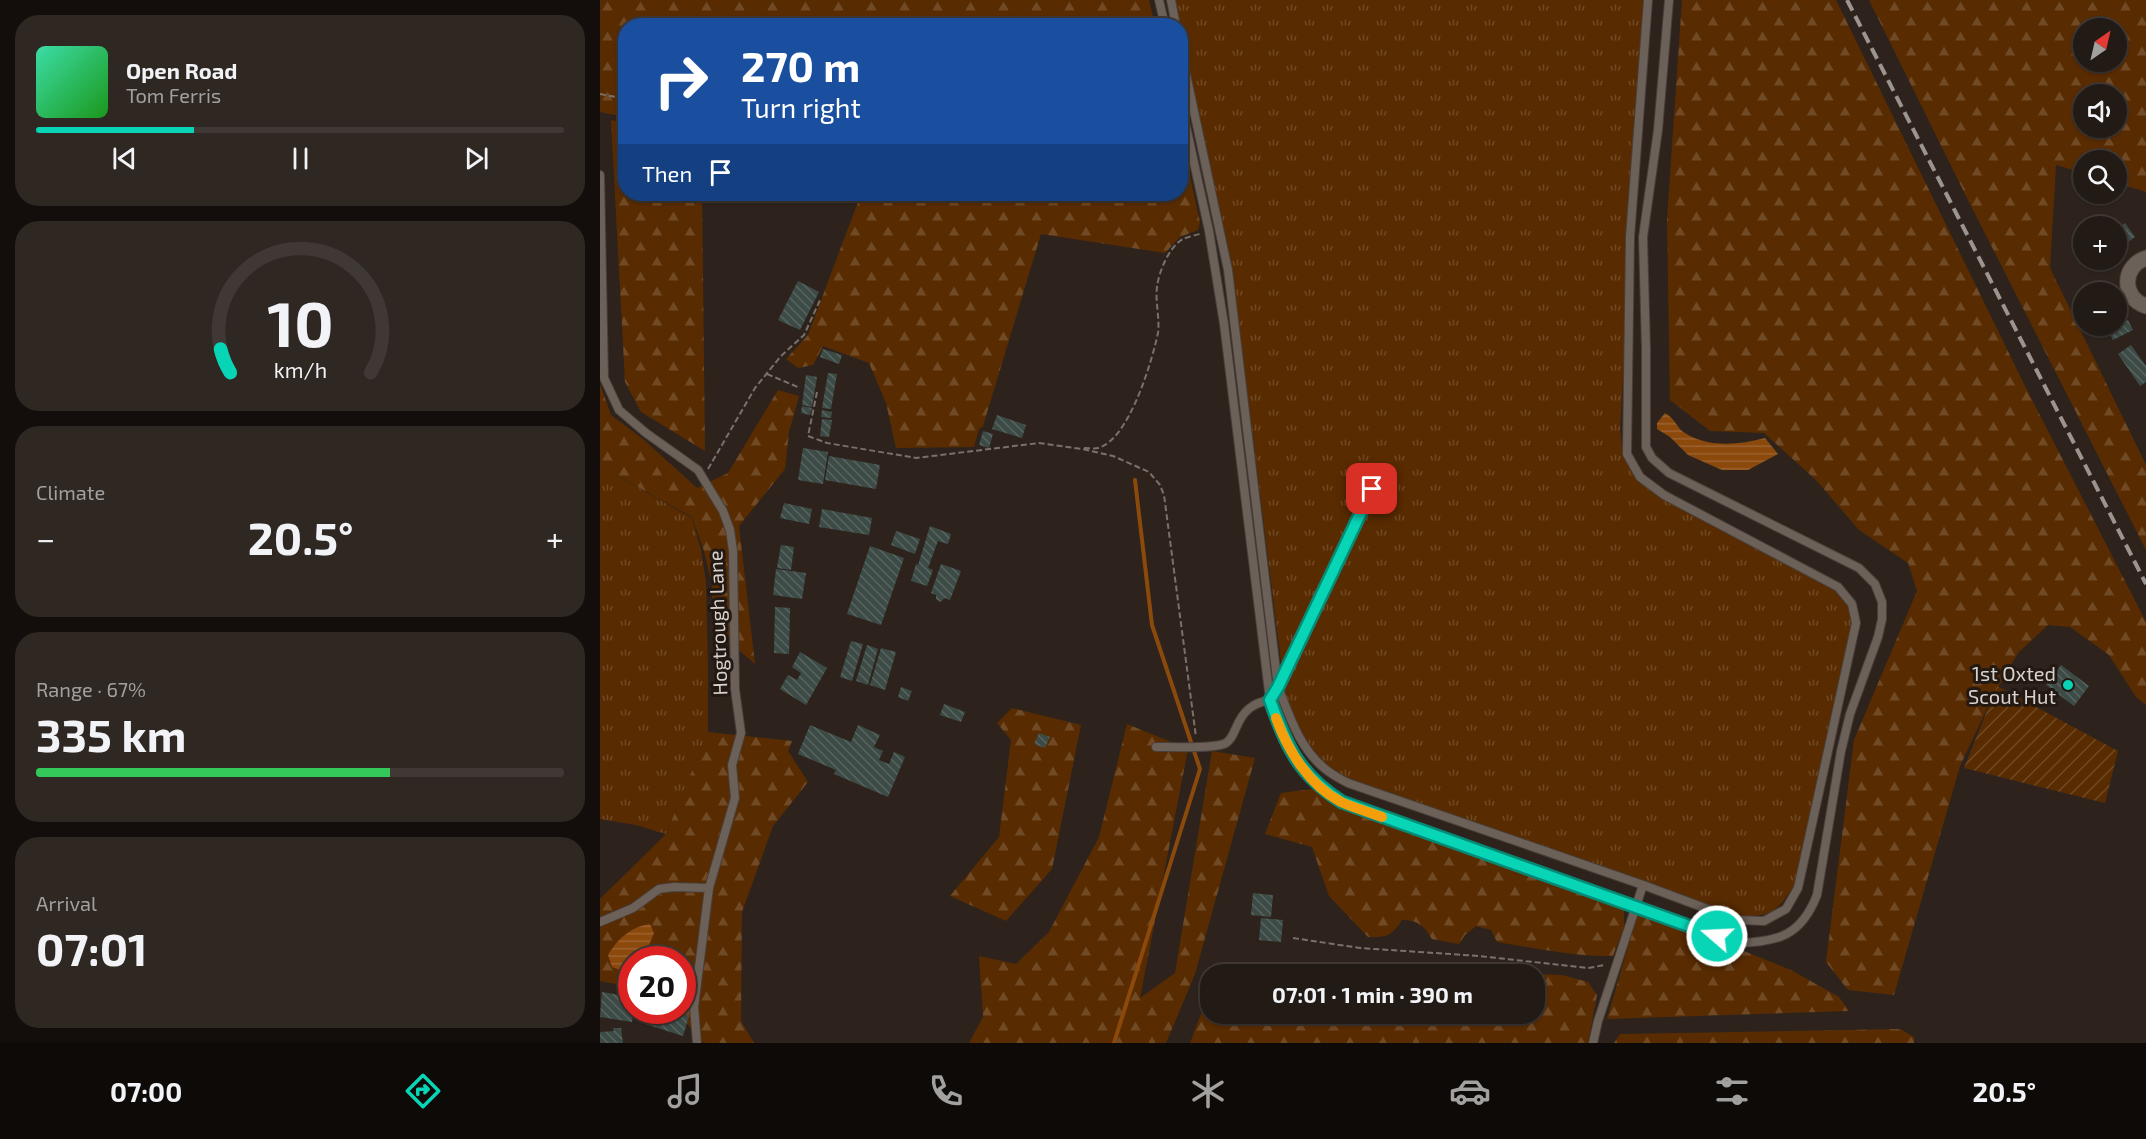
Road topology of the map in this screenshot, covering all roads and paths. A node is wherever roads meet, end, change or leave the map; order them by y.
1 (1159, 0) edge
2 (1171, 0) edge
3 (1648, 0) edge
4 (1669, 0) edge
5 (1163, 18) edge
6 (1174, 18) edge
7 (1188, 83) edge
8 (600, 94) edge
9 (618, 97) edge
10 (1188, 135) edge
11 (600, 175) edge
12 (1209, 231) junction
13 (2146, 258) edge
14 (821, 298) dead end
15 (2146, 306) edge
16 (767, 374) junction
17 (800, 388) dead end
18 (817, 392) dead end
19 (1082, 449) junction
20 (703, 480) junction
21 (1372, 489) dead end
22 (1278, 687) junction
23 (1270, 700) junction
24 (1197, 746) junction
25 (1156, 747) dead end
26 (1643, 885) junction
27 (709, 888) junction
28 (1635, 907) junction
29 (600, 922) edge
30 (1293, 938) dead end
31 (1620, 955) junction
32 (697, 1043) edge
33 (1593, 1043) edge

1 - 5 lane
2 - 6 lane
3 - 26 lane
4 - 28 lane
7 - 22 lane
8 - 9 path
10 - 12 lane
11 - 20 lane, Hogtrough Lane
12 - 19 path
12 - 23 lane
13 - 15 street
14 - 16 path
16 - 17 path
16 - 20 path
18 - 19 path
19 - 24 path
20 - 27 lane, Hogtrough Lane
21 - 22 lane
22 - 23 lane
22 - 26 lane
23 - 24 lane
23 - 28 lane
24 - 25 lane
26 - 28 lane
27 - 29 lane
27 - 32 lane, Hogtrough Lane
28 - 31 lane
30 - 31 path
31 - 33 lane

